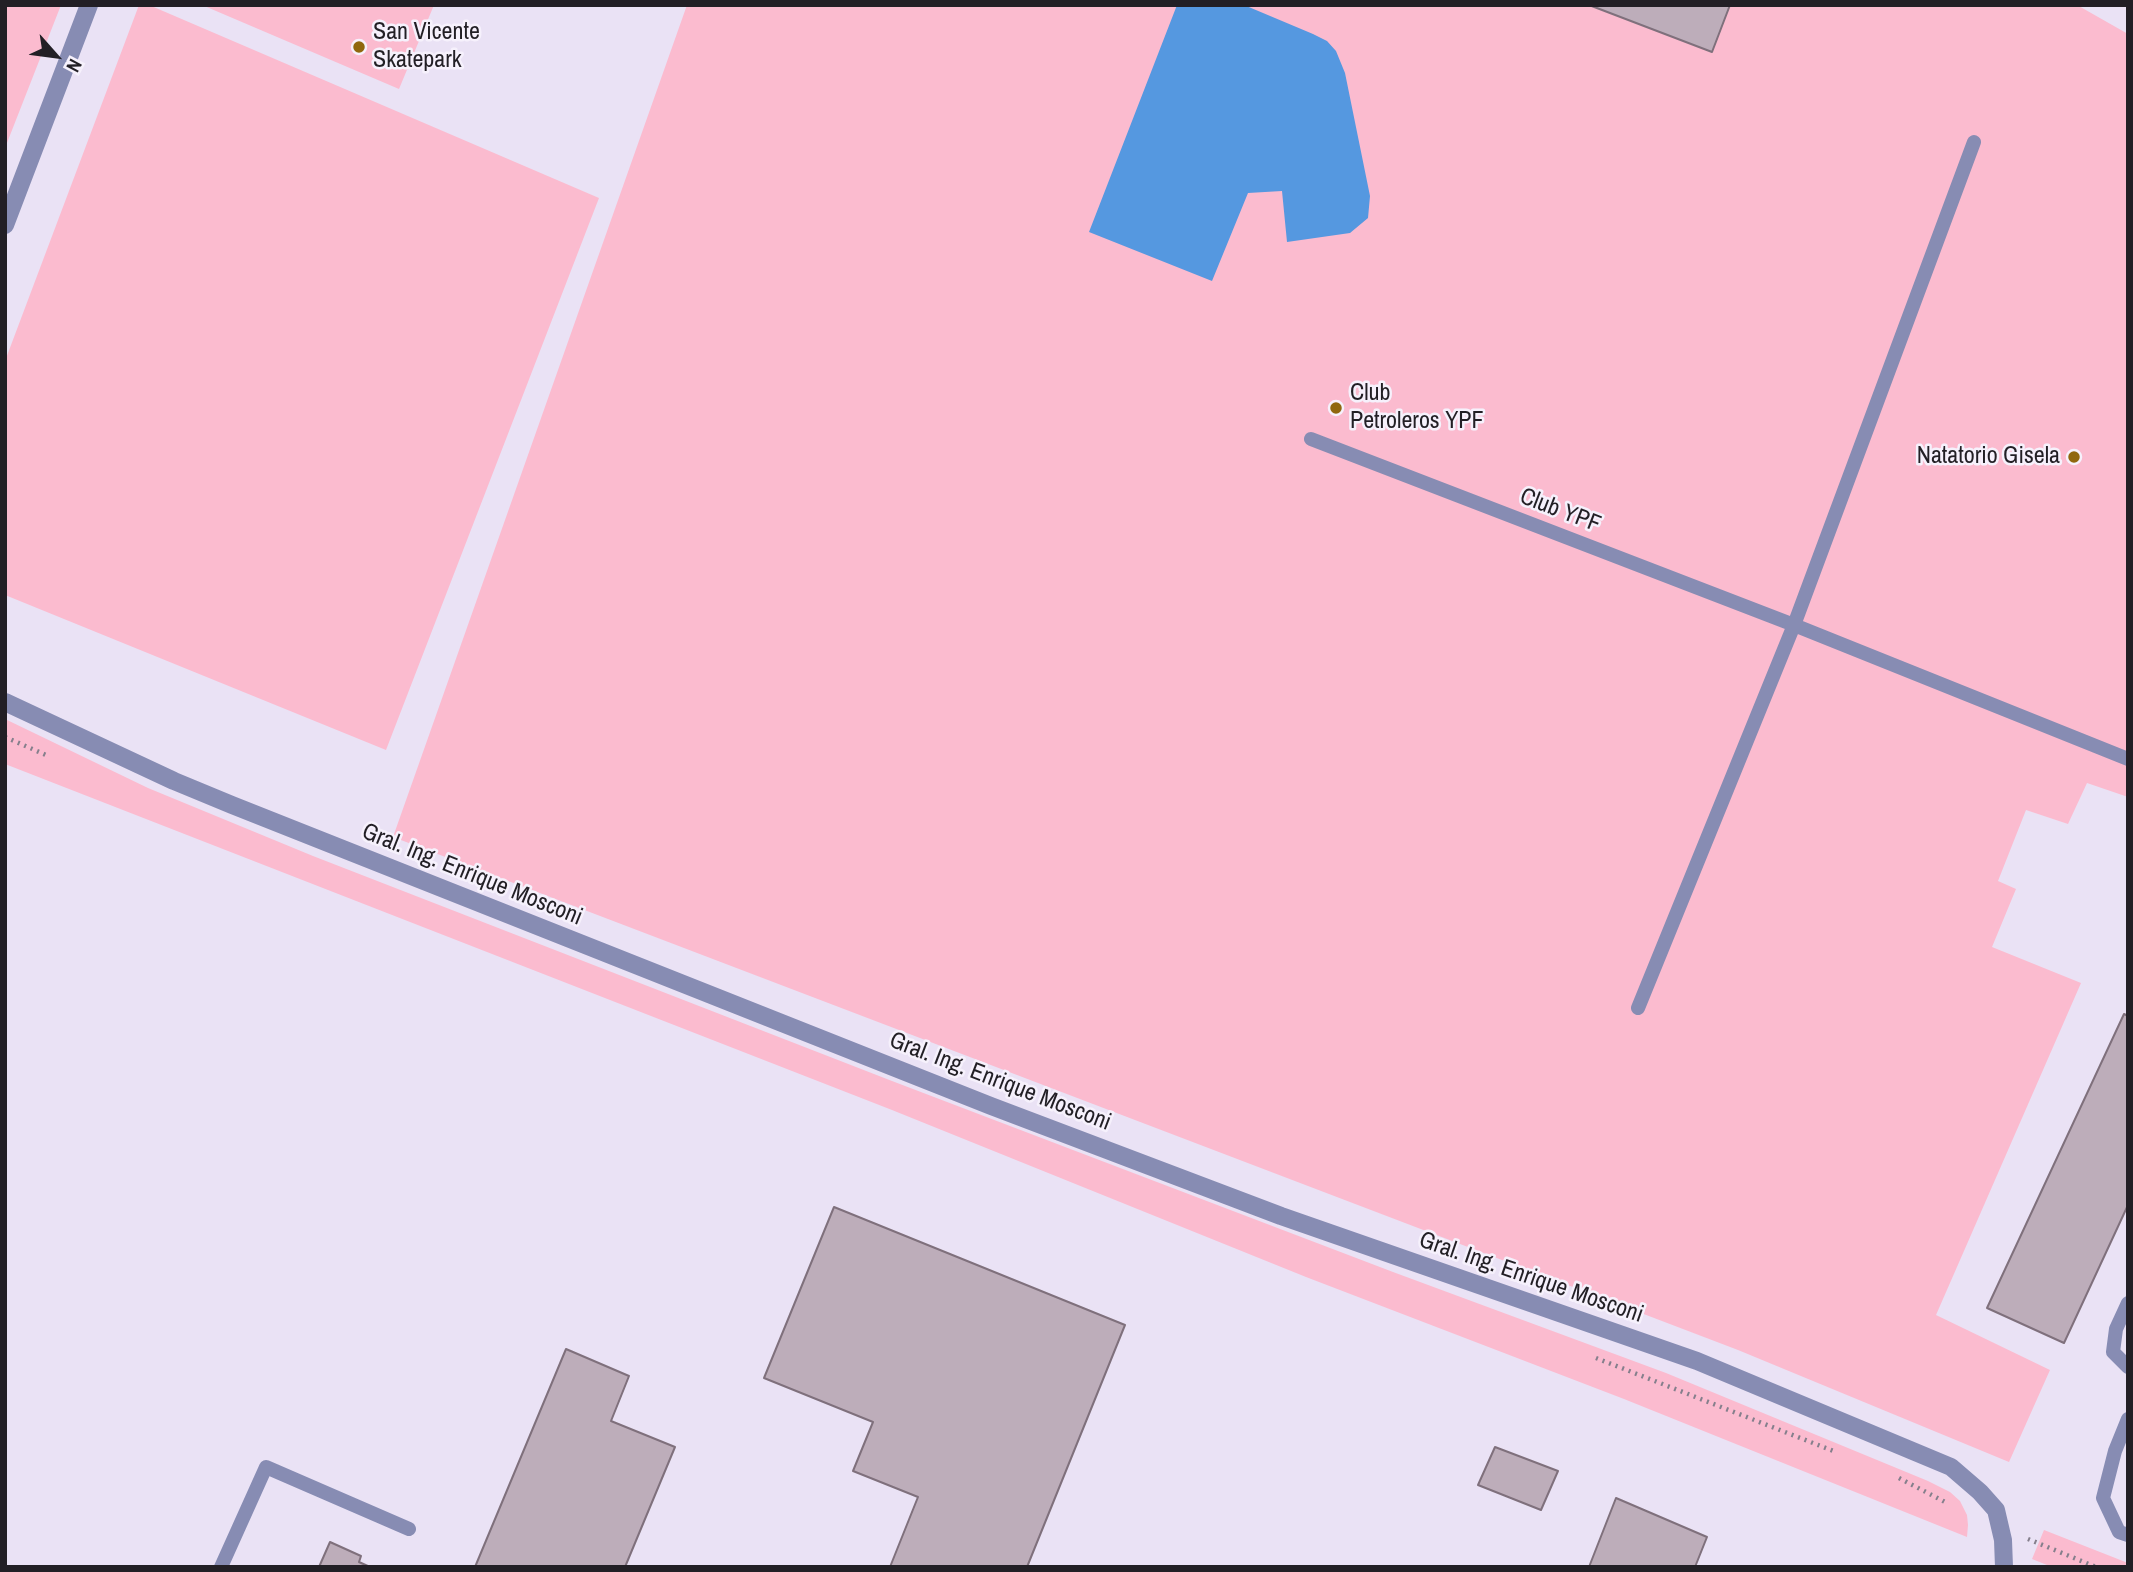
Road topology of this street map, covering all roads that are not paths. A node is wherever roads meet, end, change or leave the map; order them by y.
1 (89, 5) edge
2 (1974, 142) dead end
3 (5, 225) edge
4 (1311, 439) dead end
5 (1794, 625) junction
6 (5, 702) edge
7 (2128, 759) edge
8 (1638, 1008) dead end
9 (2128, 1303) edge
10 (2128, 1367) edge
11 (2128, 1419) edge
12 (409, 1530) dead end
13 (2128, 1535) edge
14 (221, 1567) edge
15 (2004, 1567) edge

1 - 3 street
2 - 5 lane
4 - 5 lane, Club YPF
5 - 7 lane, Club YPF
5 - 8 lane
6 - 15 street, Gral. Ing. Enrique Mosconi
9 - 10 lane
11 - 13 lane
12 - 14 lane

